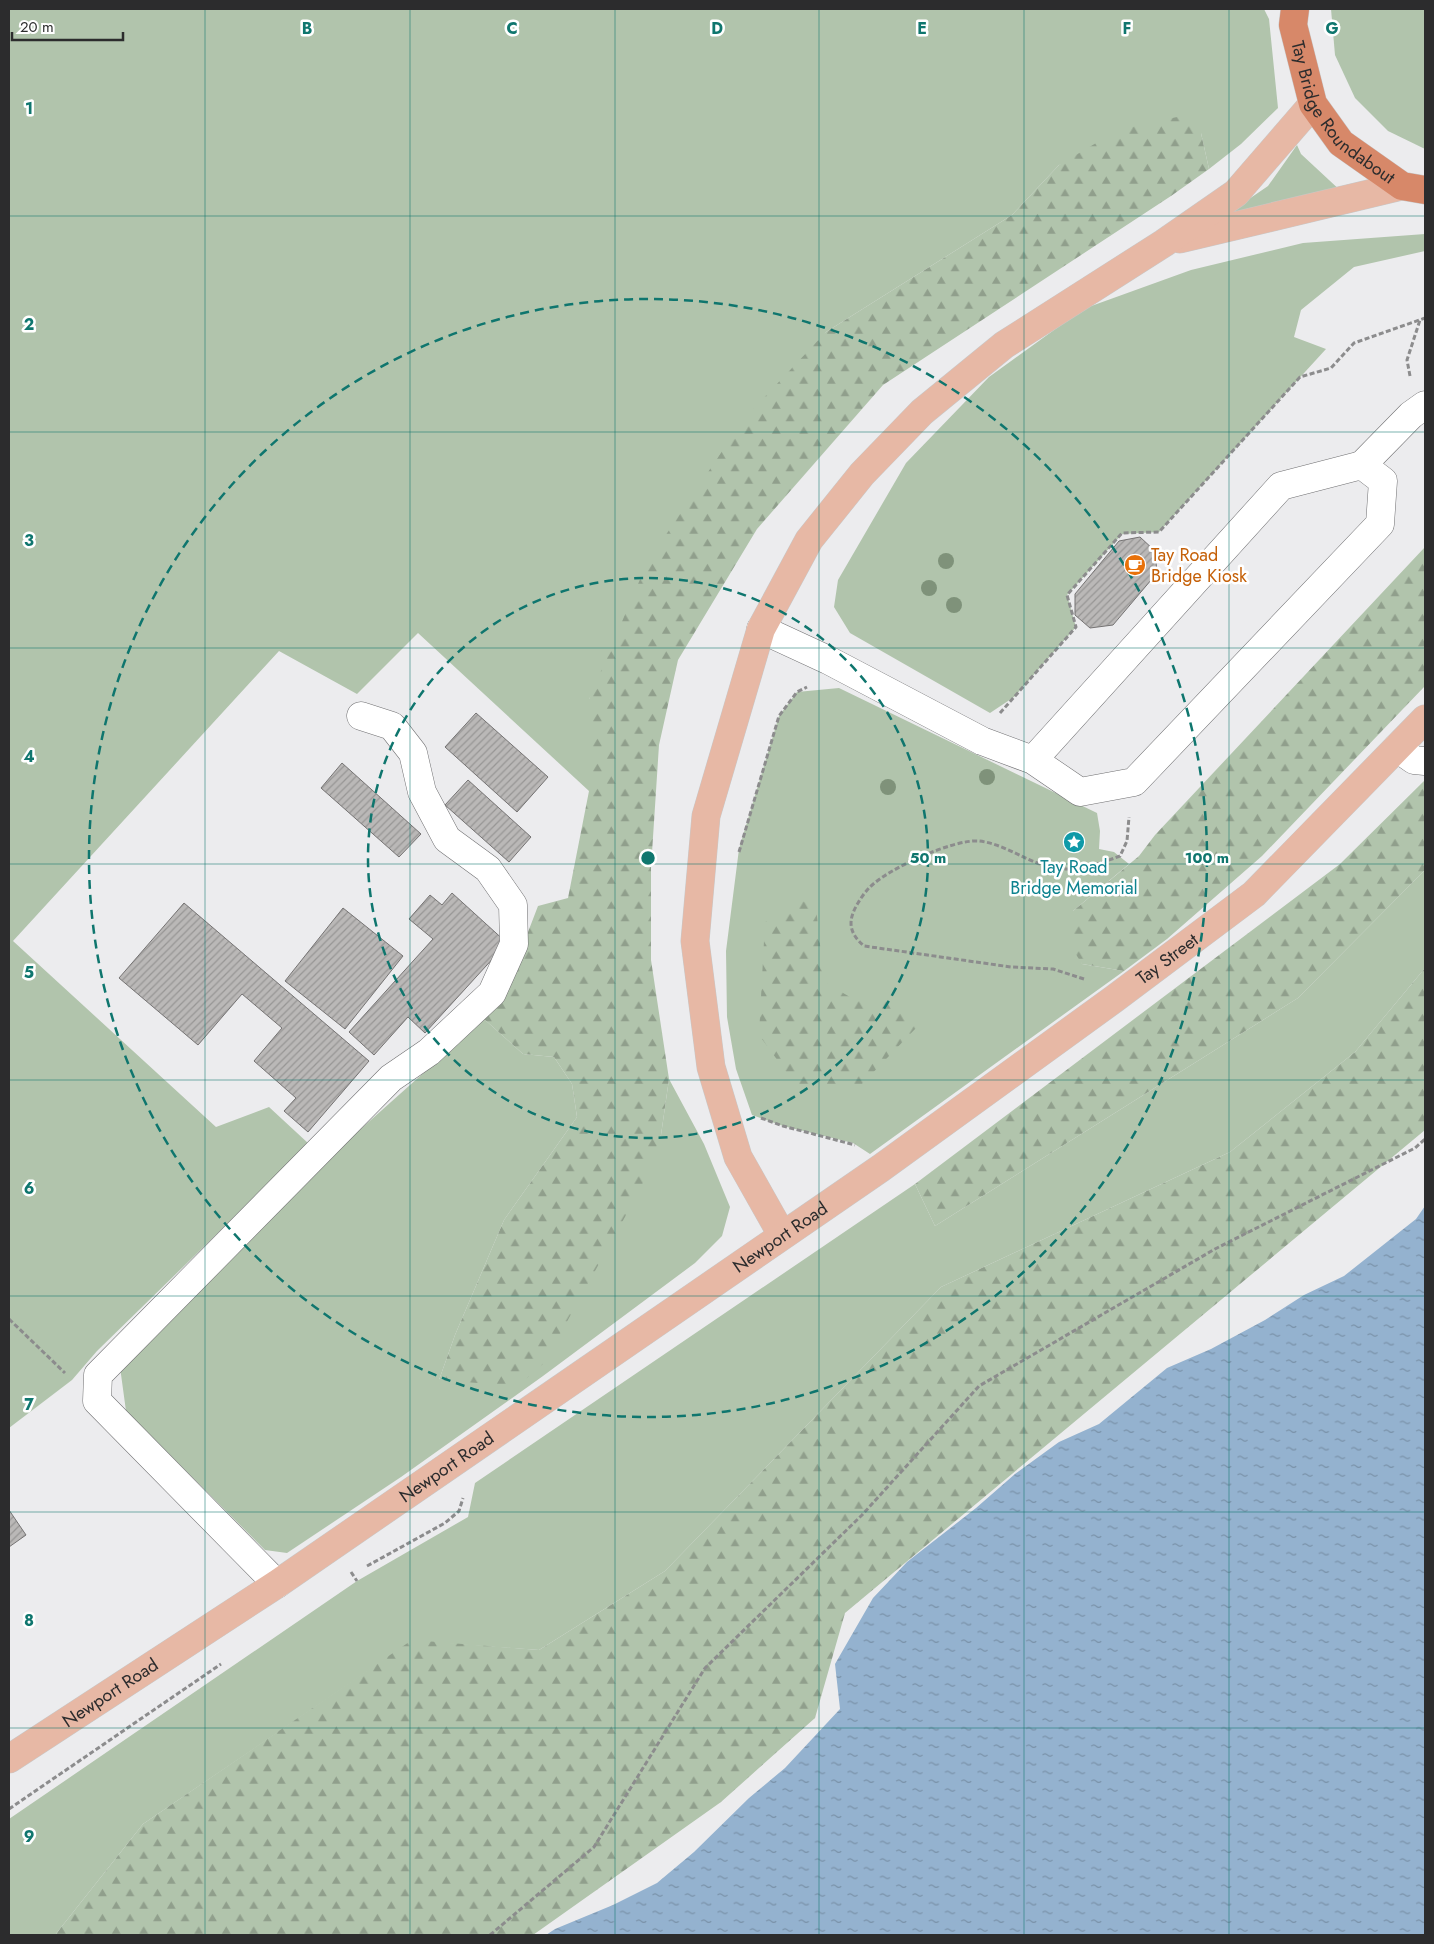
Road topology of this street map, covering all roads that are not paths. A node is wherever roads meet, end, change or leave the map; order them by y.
1 (1294, 9) edge
2 (1313, 104) junction
3 (1414, 188) edge
4 (1164, 243) junction
5 (1421, 407) edge
6 (1362, 465) junction
7 (761, 630) junction
8 (360, 716) dead end
9 (1425, 719) edge
10 (1397, 748) junction
11 (1033, 760) junction
12 (1425, 761) edge
13 (881, 1168) joint
14 (782, 1235) junction
15 (277, 1584) junction
16 (9, 1759) edge

1 - 2 highway, Tay Bridge Roundabout
2 - 3 highway, Tay Bridge Roundabout
2 - 4 main road
3 - 4 main road
4 - 7 main road
5 - 6 lane
6 - 11 lane
6 - 11 lane
7 - 11 lane
7 - 14 main road
8 - 15 lane
9 - 10 main road, Tay Street
10 - 12 lane
10 - 13 main road, Tay Street
13 - 14 main road, Newport Road
14 - 15 main road, Newport Road
15 - 16 main road, Newport Road

